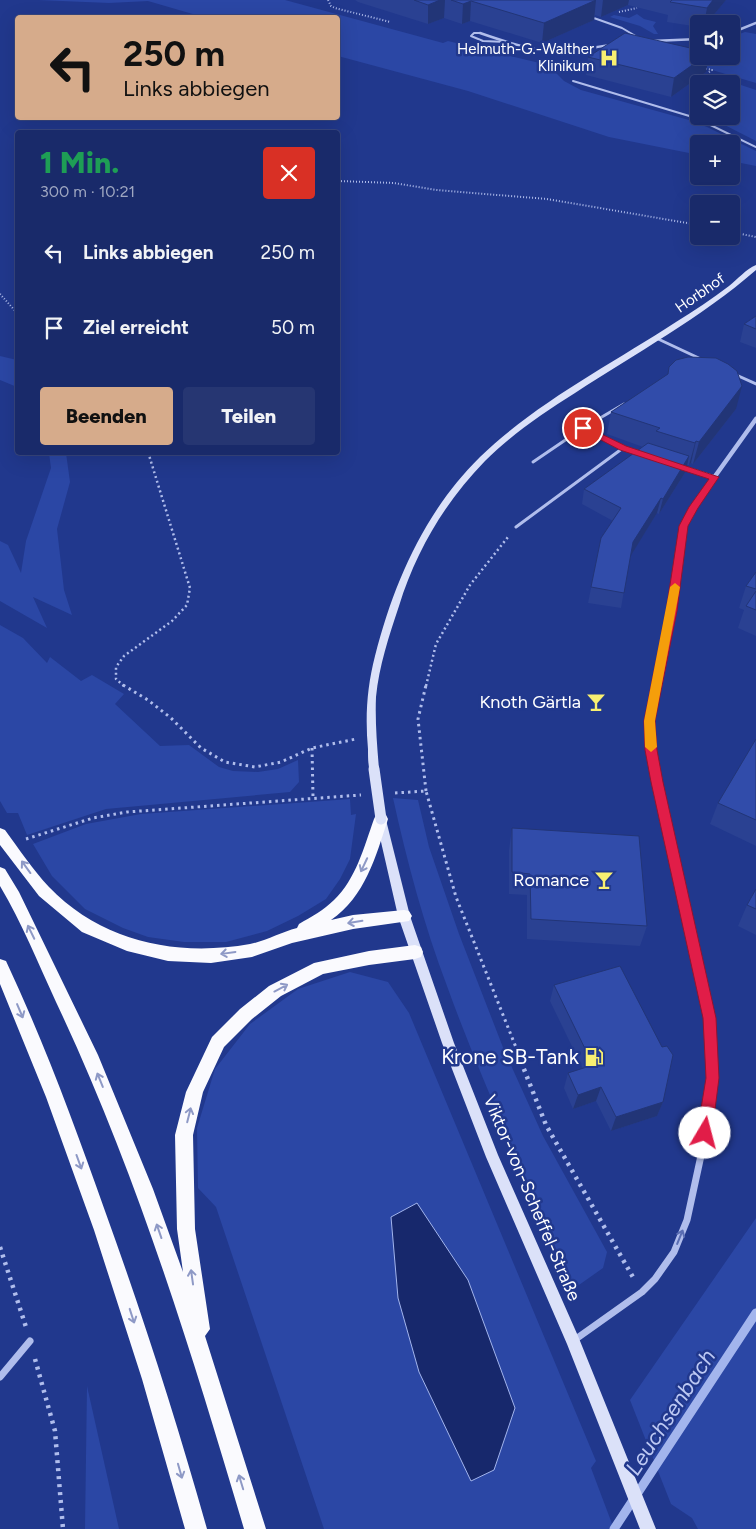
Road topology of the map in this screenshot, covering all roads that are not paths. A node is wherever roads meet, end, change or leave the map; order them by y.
1 (589, 16) edge
2 (756, 24) edge
3 (740, 30) edge
4 (480, 34) joint
5 (690, 40) edge
6 (507, 42) junction
7 (645, 42) junction
8 (637, 43) edge
9 (614, 45) edge
10 (585, 48) junction
11 (599, 56) edge
12 (573, 81) dead end
13 (756, 147) edge
14 (756, 267) edge
15 (656, 338) junction
16 (708, 362) edge
17 (726, 370) edge
18 (756, 384) edge
19 (626, 402) edge
20 (756, 419) edge
21 (583, 428) junction
22 (623, 448) junction
23 (641, 454) edge
24 (533, 462) dead end
25 (678, 466) edge
26 (715, 477) junction
27 (516, 527) road end
28 (381, 820) junction
29 (0, 834) edge
30 (0, 873) edge
31 (404, 916) junction
32 (292, 936) junction
33 (415, 952) junction
34 (0, 966) edge
35 (30, 1341) road end
36 (573, 1341) junction
37 (204, 1360) junction
38 (0, 1377) edge
39 (196, 1529) edge
40 (255, 1529) edge
41 (648, 1529) edge

1 - 7 lane
2 - 3 street
4 - 6 street
4 - 6 lane
5 - 7 street
6 - 10 street
7 - 8 street
9 - 10 street
10 - 11 lane
12 - 13 lane
14 - 15 main road, Horbhof
15 - 16 street
15 - 28 main road, Viktor-von-Scheffel-Straße, bridge
17 - 18 street
19 - 21 lane
20 - 26 street
21 - 22 lane
21 - 24 lane
22 - 23 lane
22 - 27 lane
25 - 26 lane
36 -> 26 street
28 - 31 main road, Viktor-von-Scheffel-Straße
28 -> 32 highway
32 -> 29 highway
37 -> 30 highway
31 -> 32 highway
31 - 33 main road, Viktor-von-Scheffel-Straße
33 - 36 main road, Viktor-von-Scheffel-Straße
37 -> 33 highway
34 -> 39 highway
35 - 38 street
36 - 41 main road, Viktor-von-Scheffel-Straße
40 -> 37 highway

